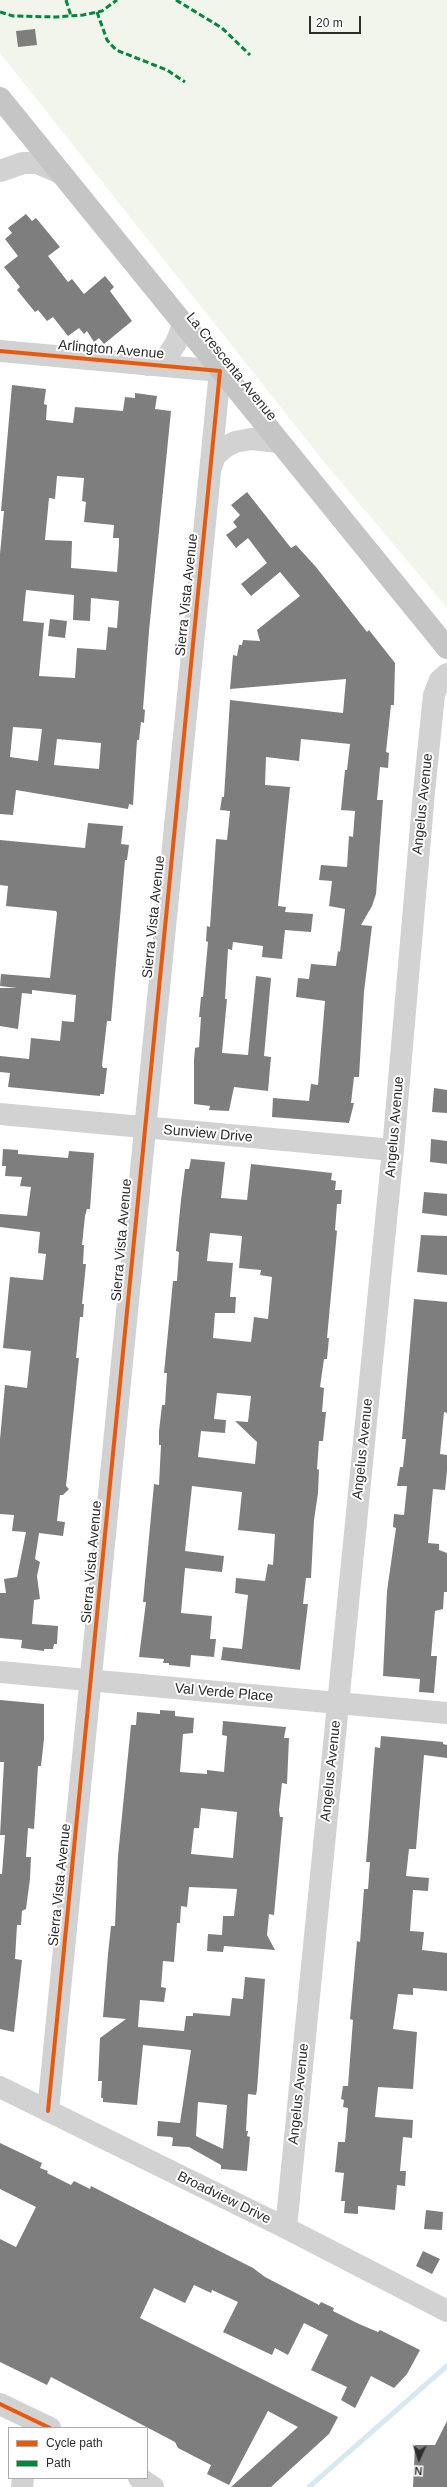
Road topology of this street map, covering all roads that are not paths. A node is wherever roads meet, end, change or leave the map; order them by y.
1 (1, 105) edge
2 (0, 171) edge
3 (60, 173) junction
4 (183, 325) junction
5 (0, 351) edge
6 (148, 364) junction
7 (220, 371) junction
8 (278, 442) junction
9 (210, 468) junction
10 (447, 648) edge
11 (447, 674) edge
12 (0, 1114) edge
13 (144, 1129) junction
14 (393, 1150) junction
15 (0, 1672) edge
16 (91, 1681) junction
17 (338, 1702) junction
18 (447, 1713) edge
19 (0, 2087) edge
20 (48, 2111) junction
21 (286, 2228) junction
22 (447, 2311) edge
23 (0, 2404) edge
24 (26, 2422) edge
25 (46, 2427) edge
26 (141, 2479) edge
27 (153, 2487) edge

1 - 3 main road, La Crescenta Avenue
2 - 3 street
3 - 4 main road, La Crescenta Avenue
4 - 6 street
4 - 7 main road, La Crescenta Avenue
5 - 6 street, Arlington Avenue
6 - 7 street, Arlington Avenue
7 - 8 main road, La Crescenta Avenue
7 - 9 street, Sierra Vista Avenue
8 - 9 street
8 - 10 main road, La Crescenta Avenue
9 - 13 street, Sierra Vista Avenue
11 - 14 street, Angelus Avenue
12 - 13 street, Sunview Drive
13 - 14 street, Sunview Drive
13 - 16 street, Sierra Vista Avenue
14 - 17 street, Angelus Avenue
15 - 16 street, Val Verde Place
16 - 17 street, Val Verde Place
16 - 20 street, Sierra Vista Avenue
17 - 18 street, Val Verde Place
17 - 21 street, Angelus Avenue
19 - 20 street, Broadview Drive
20 - 21 street, Broadview Drive
21 - 22 street, Broadview Drive
23 - 24 street
24 - 25 street
26 - 27 street

